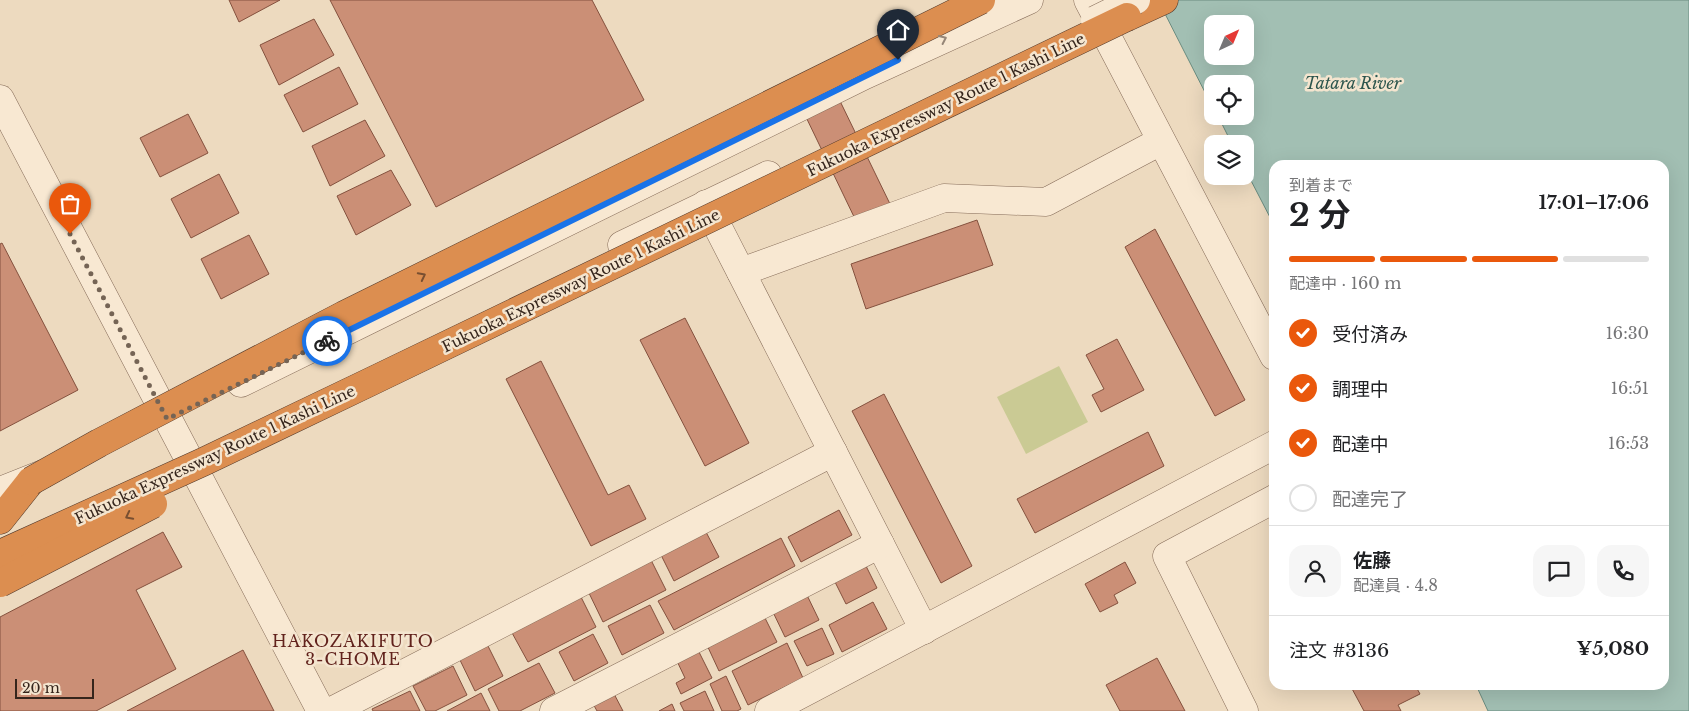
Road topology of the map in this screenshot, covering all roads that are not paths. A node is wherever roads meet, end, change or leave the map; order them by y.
1 (981, 0) edge
2 (1029, 0) edge
3 (1088, 0) edge
4 (1159, 0) edge
5 (1164, 0) edge
6 (1132, 9) edge
7 (0, 99) edge
8 (1162, 141) junction
9 (706, 204) junction
10 (741, 272) junction
11 (1269, 346) edge
12 (370, 382) junction
13 (167, 419) junction
14 (1269, 448) edge
15 (833, 452) junction
16 (188, 458) junction
17 (32, 481) junction
18 (0, 491) edge
19 (0, 498) edge
20 (1269, 502) edge
21 (0, 520) edge
22 (880, 544) junction
23 (0, 554) edge
24 (0, 583) edge
25 (924, 630) junction
26 (321, 711) edge
27 (332, 711) edge
28 (554, 711) edge
29 (769, 711) edge
30 (1244, 711) edge

17 -> 1 highway, bridge
13 -> 2 street
3 - 8 street
4 - 6 highway, Fukuoka Expressway Route 1 Kashi Line
5 - 6 highway
6 - 9 street, bridge
6 - 12 highway, Fukuoka Expressway Route 1 Kashi Line, bridge
7 - 13 street
8 - 10 street
8 - 11 street
9 - 10 street
9 - 16 street
10 - 15 street
12 - 23 highway, Fukuoka Expressway Route 1 Kashi Line, bridge
12 -> 24 highway, bridge
13 - 16 street
13 - 18 street
14 - 25 street
15 - 22 street
15 - 27 street
16 - 23 street
16 - 26 street
17 - 19 highway
17 - 21 highway
20 - 30 street
22 - 25 street
22 - 28 street
25 - 29 street

